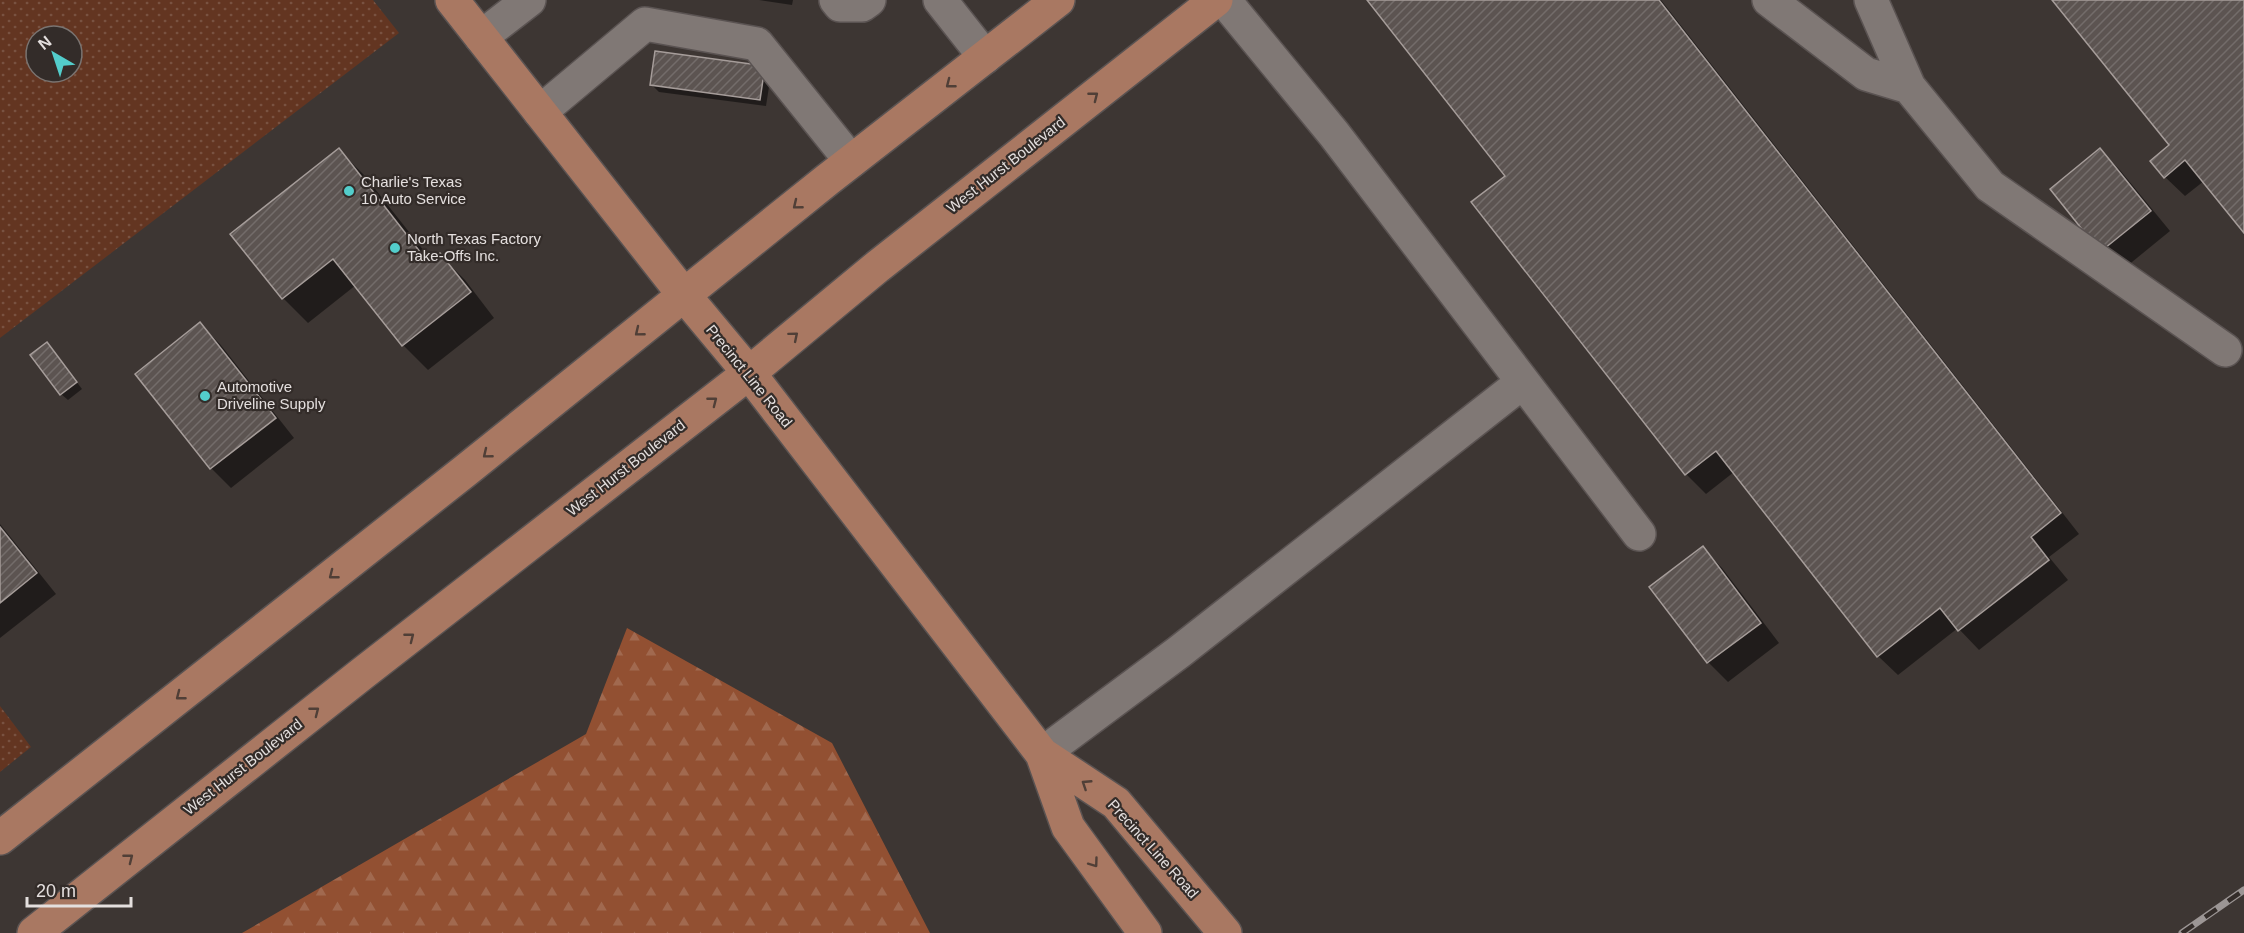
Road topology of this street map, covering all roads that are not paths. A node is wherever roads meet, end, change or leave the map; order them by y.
1 (452, 0) edge
2 (529, 0) edge
3 (836, 0) edge
4 (869, 0) edge
5 (940, 0) edge
6 (1058, 0) edge
7 (1216, 0) edge
8 (1224, 0) edge
9 (1769, 0) edge
10 (1870, 0) edge
11 (481, 37) junction
12 (985, 57) junction
13 (1909, 87) junction
14 (540, 112) junction
15 (851, 161) junction
16 (684, 295) junction
17 (2225, 350) dead end
18 (749, 373) junction
19 (1523, 382) junction
20 (1639, 534) dead end
21 (1042, 754) junction
22 (0, 838) edge
23 (34, 933) edge
24 (1145, 933) edge
25 (1226, 933) edge

1 - 11 main road, Precinct Line Road
2 - 11 lane
3 - 4 lane
5 - 12 lane
6 - 12 main road
18 -> 7 main road, West Hurst Boulevard
8 - 19 lane
9 - 13 lane
10 - 13 lane
11 - 14 main road, Precinct Line Road
12 -> 15 main road
13 - 17 lane
14 - 15 lane
14 - 16 main road, Precinct Line Road
15 -> 16 main road
16 - 18 main road, Precinct Line Road
16 -> 22 main road
18 - 21 main road, Precinct Line Road
23 -> 18 main road, West Hurst Boulevard
19 - 20 lane
19 - 21 lane
21 -> 24 main road, Precinct Line Road
25 -> 21 main road, Precinct Line Road

